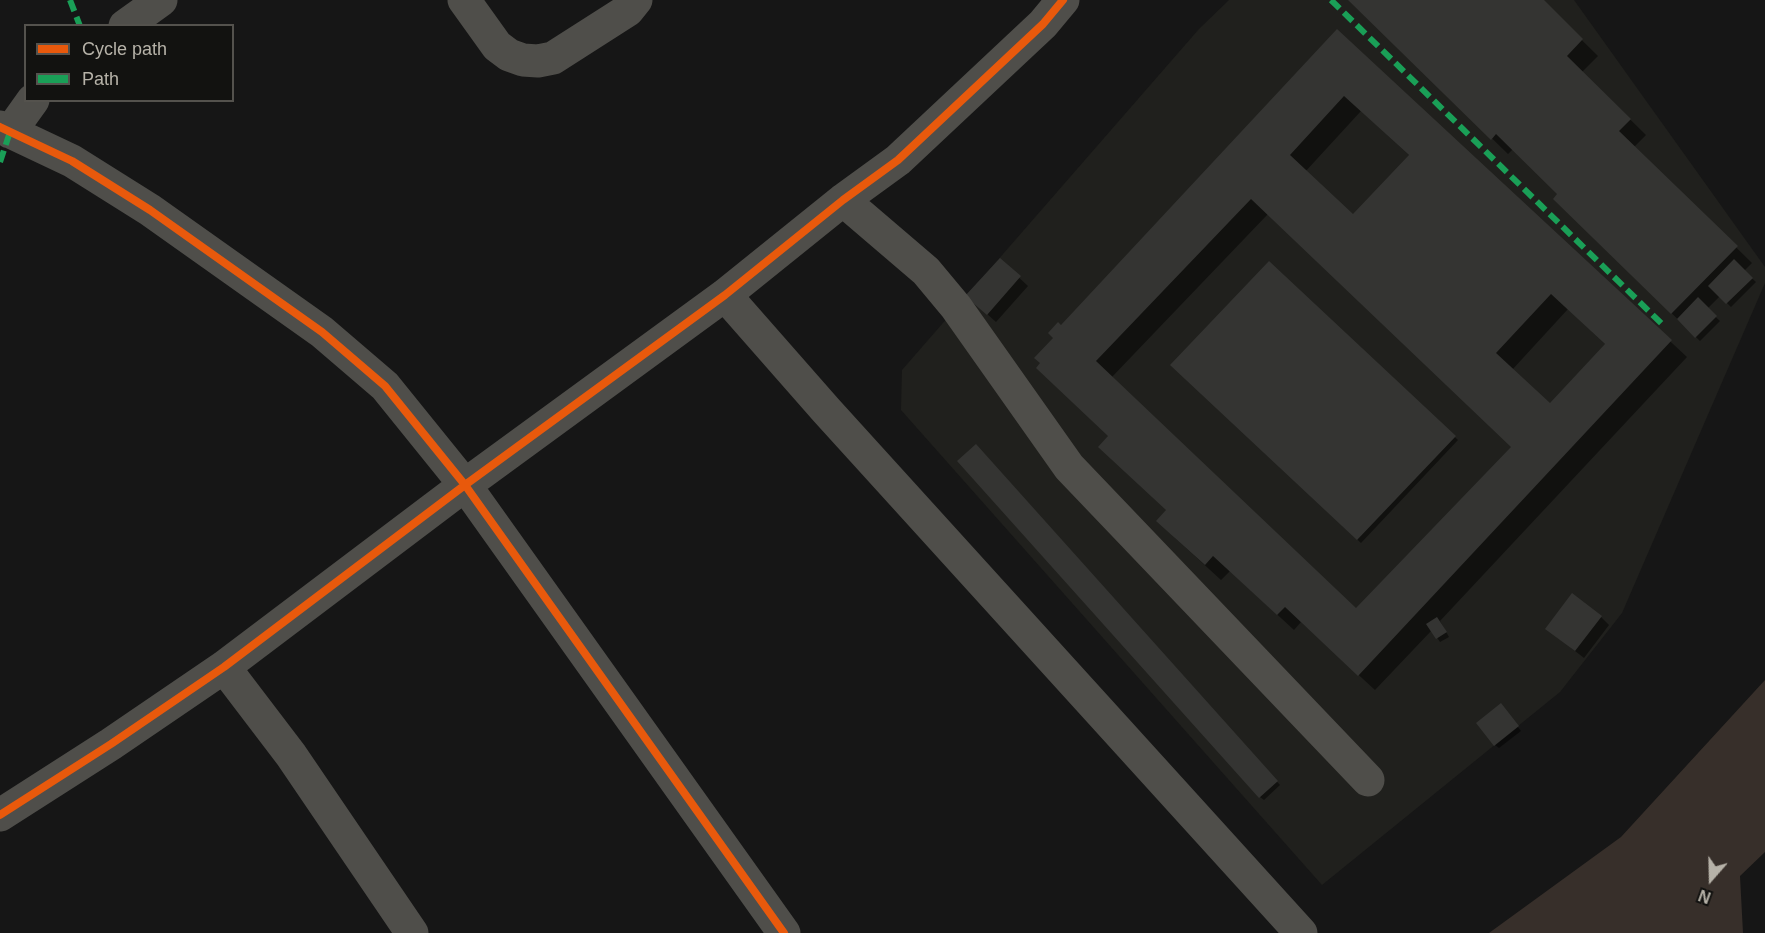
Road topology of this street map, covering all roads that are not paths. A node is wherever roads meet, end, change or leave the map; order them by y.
1 (161, 0) edge
2 (464, 0) edge
3 (636, 0) edge
4 (1063, 0) edge
5 (128, 24) edge
6 (31, 102) edge
7 (5, 130) edge
8 (843, 200) junction
9 (725, 295) junction
10 (465, 485) junction
11 (224, 667) junction
12 (1368, 780) dead end
13 (0, 815) edge
14 (412, 933) edge
15 (784, 933) edge
16 (1301, 933) edge

1 - 5 street
2 - 3 street
4 - 8 street
6 - 7 street
7 - 10 street
8 - 9 street
8 - 12 street
9 - 10 street
9 - 16 street
10 - 11 street
10 - 15 street
11 - 13 street
11 - 14 street

